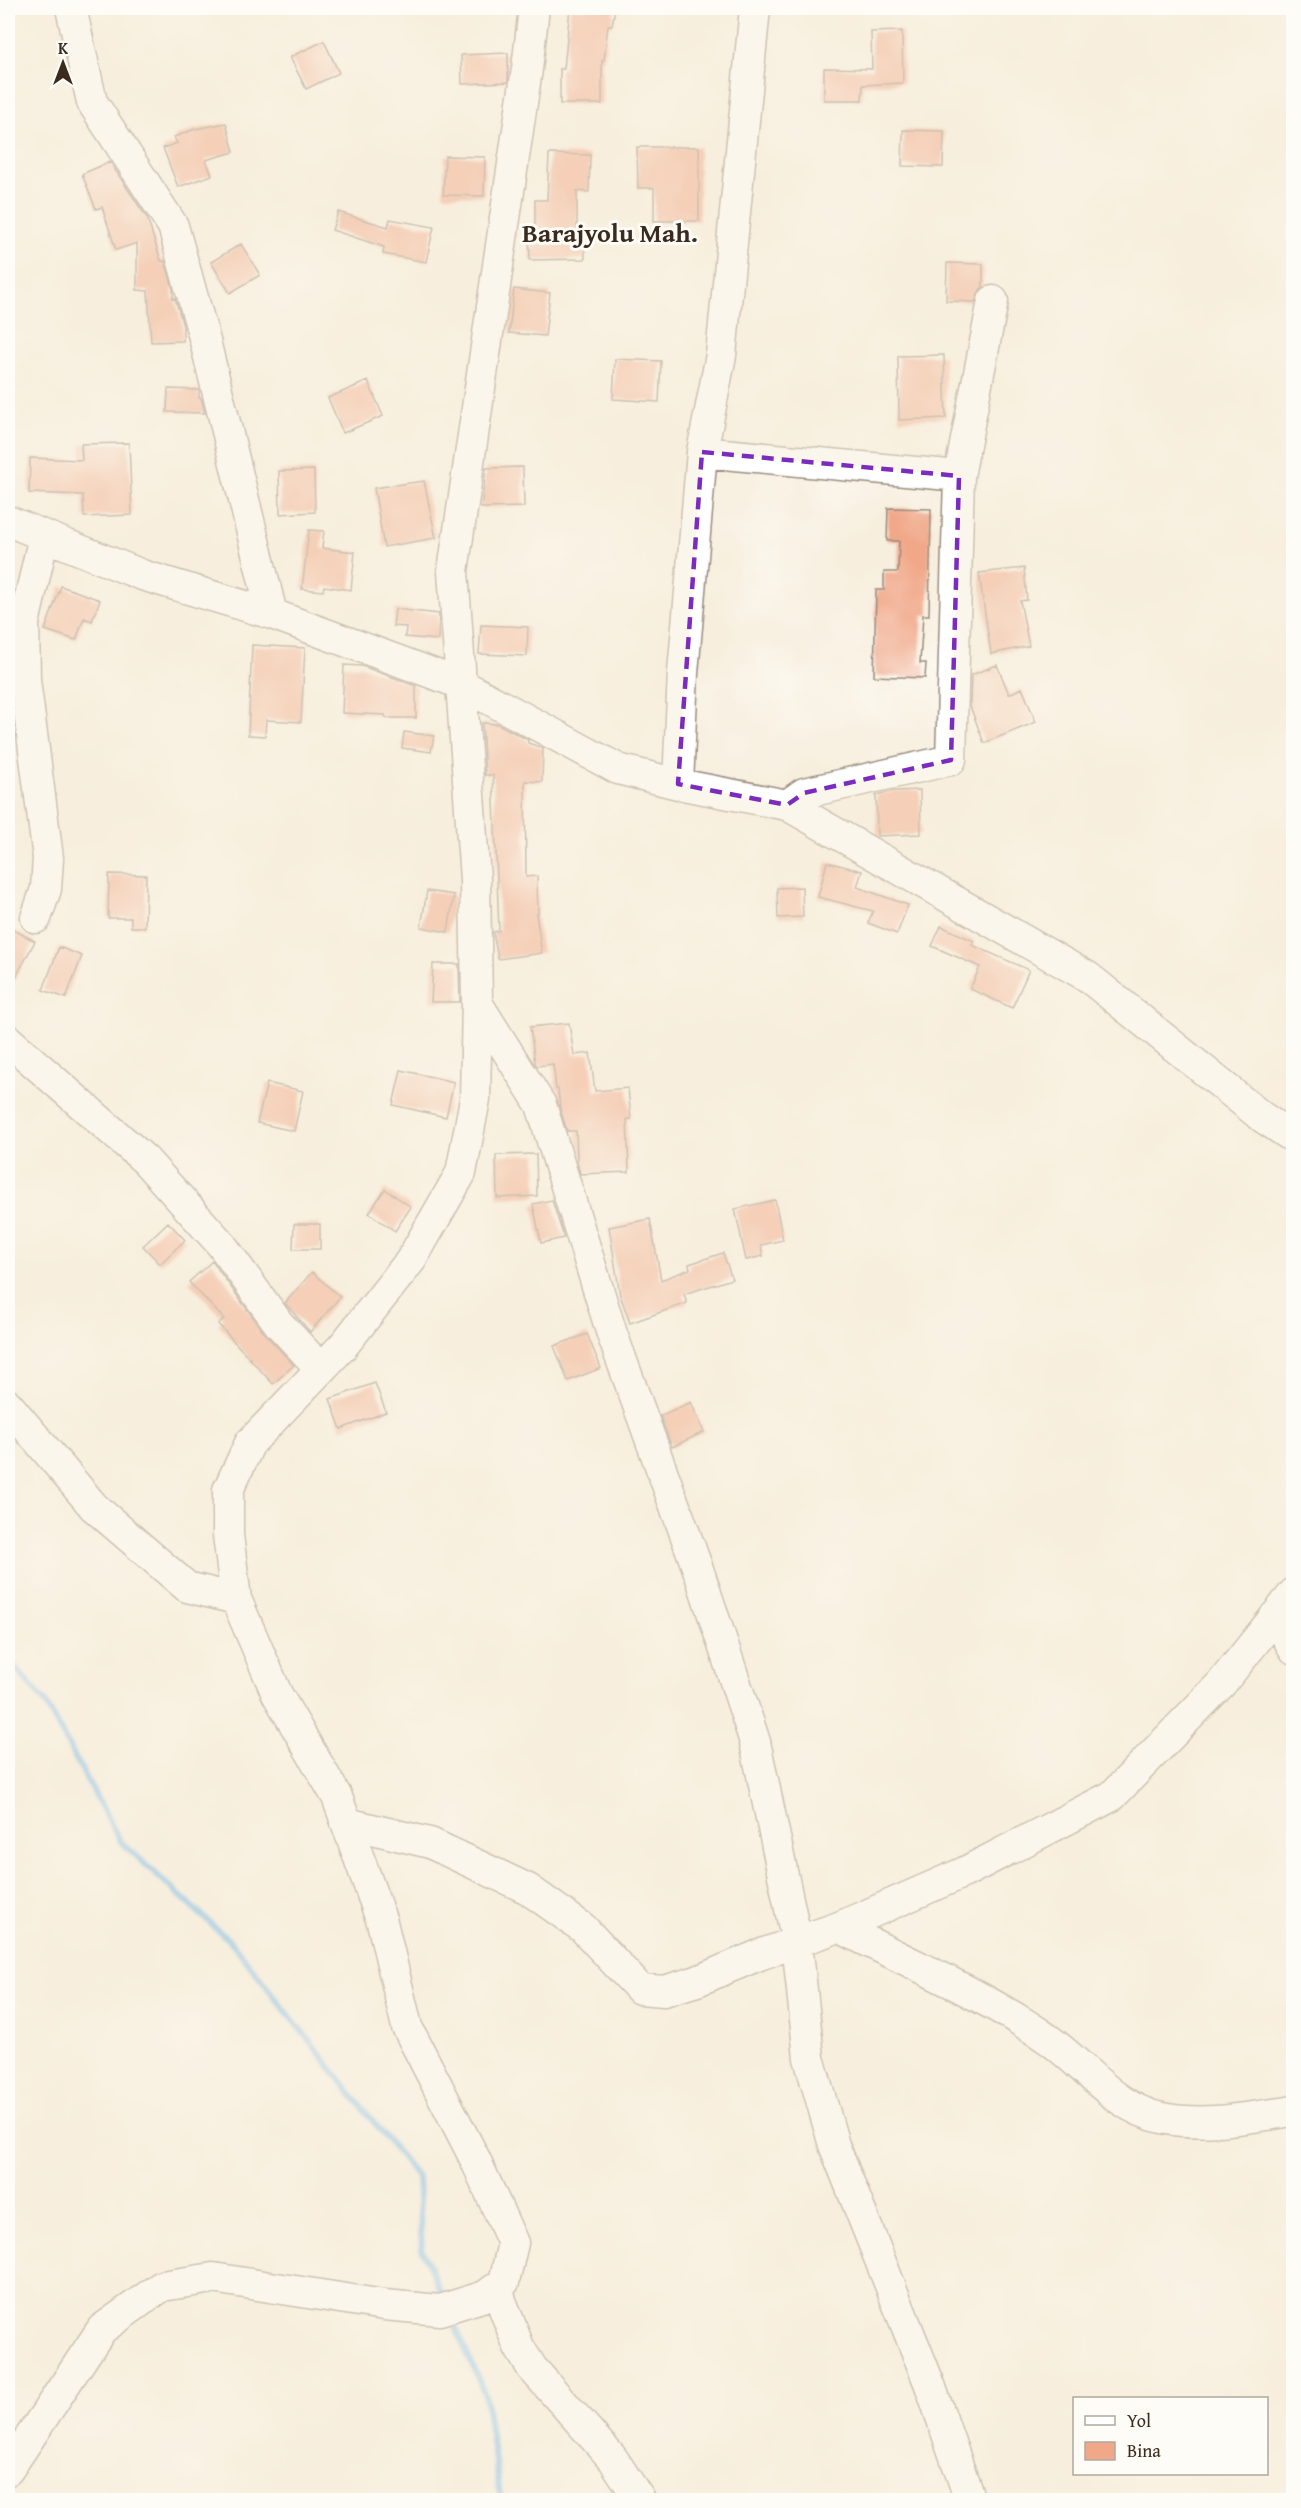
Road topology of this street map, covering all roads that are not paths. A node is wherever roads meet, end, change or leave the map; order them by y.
1 (71, 8) edge
2 (534, 8) edge
3 (756, 8) edge
4 (993, 301) dead end
5 (702, 452) junction
6 (959, 476) junction
7 (8, 521) edge
8 (44, 536) junction
9 (272, 614) junction
10 (461, 684) junction
11 (678, 784) junction
12 (787, 805) junction
13 (36, 918) dead end
14 (477, 1003) junction
15 (8, 1040) edge
16 (1293, 1138) edge
17 (321, 1369) junction
18 (8, 1405) edge
19 (1293, 1593) edge
20 (236, 1599) junction
21 (1275, 1616) junction
22 (1293, 1649) edge
23 (347, 1824) junction
24 (839, 1927) junction
25 (797, 1942) junction
26 (1293, 2111) edge
27 (490, 2292) junction
28 (8, 2470) edge
29 (640, 2500) edge
30 (970, 2500) edge

1 - 9 street
2 - 10 street
3 - 5 street
4 - 6 street
5 - 6 street
5 - 11 street
6 - 12 street
7 - 8 street
8 - 9 street
8 - 13 street
9 - 10 street
10 - 11 street
10 - 14 street
11 - 12 street
12 - 16 street
14 - 17 street
14 - 25 street
15 - 17 street
17 - 20 street
18 - 20 street
19 - 21 street
20 - 23 street
21 - 22 street
21 - 24 street
23 - 25 street
23 - 27 street
24 - 25 street
24 - 26 street
25 - 30 street
27 - 28 street
27 - 29 street

